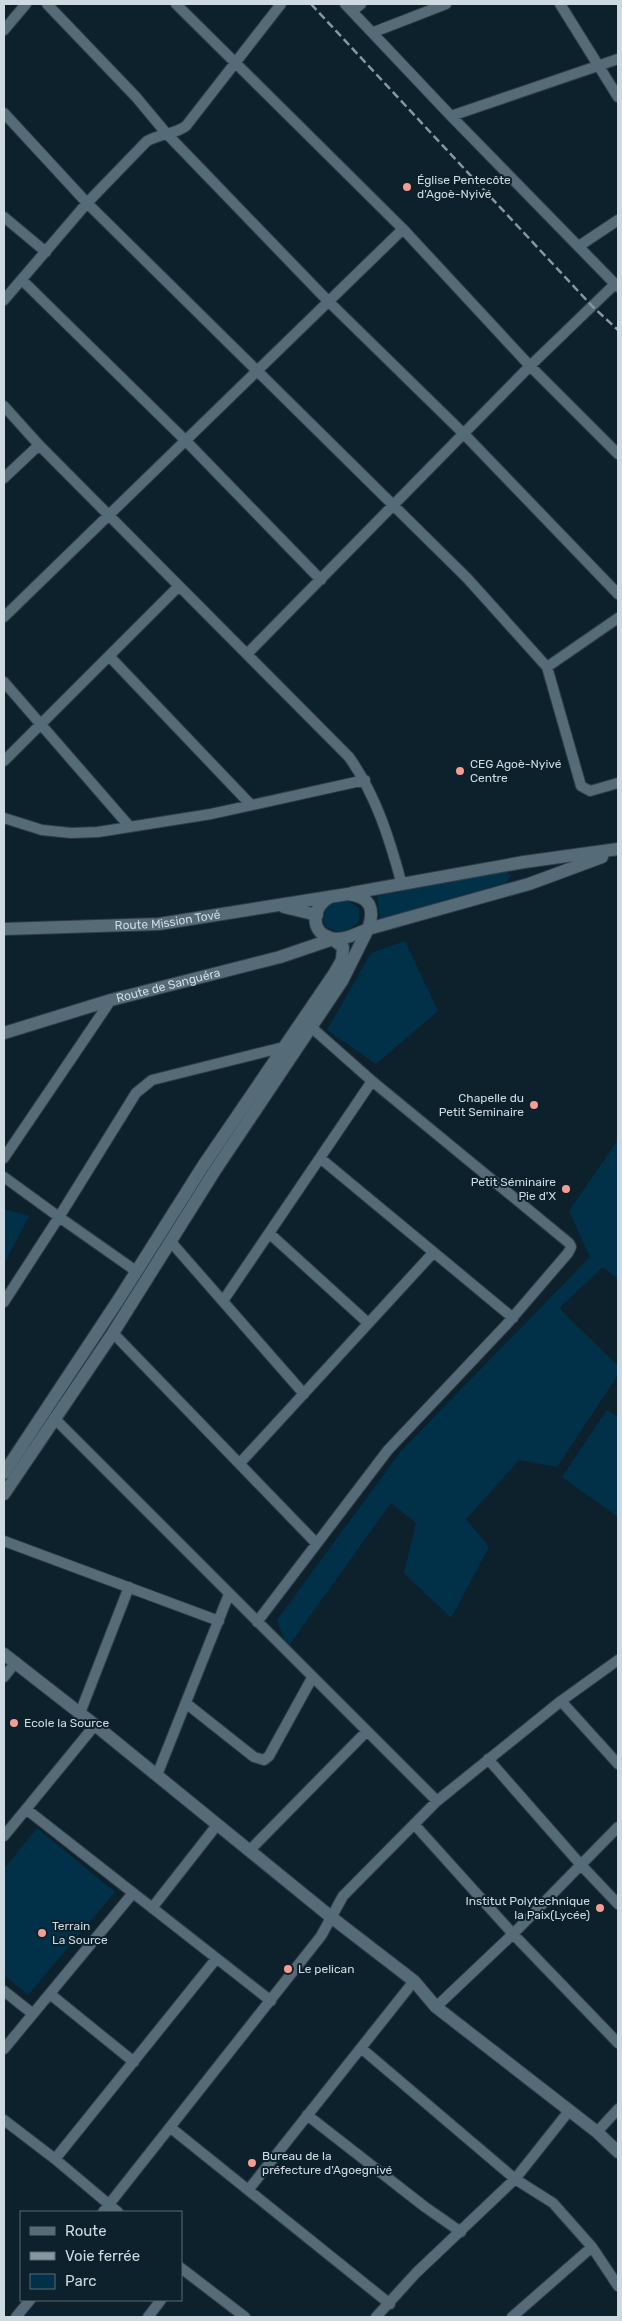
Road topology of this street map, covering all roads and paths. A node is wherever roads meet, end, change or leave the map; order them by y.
1 (26, 4) edge
2 (47, 4) edge
3 (176, 4) edge
4 (281, 4) edge
5 (361, 4) edge
6 (446, 4) edge
7 (560, 4) edge
8 (349, 7) edge
9 (4, 30) edge
10 (374, 32) junction
11 (618, 59) edge
12 (235, 63) junction
13 (598, 66) junction
14 (618, 96) edge
15 (4, 113) edge
16 (451, 116) junction
17 (166, 132) junction
18 (87, 203) junction
19 (4, 217) edge
20 (618, 220) edge
21 (403, 229) junction
22 (579, 246) junction
23 (46, 252) junction
24 (22, 280) junction
25 (617, 285) edge
26 (4, 300) edge
27 (327, 300) junction
28 (530, 366) junction
29 (257, 370) junction
30 (4, 406) edge
31 (465, 435) junction
32 (185, 440) junction
33 (39, 445) junction
34 (618, 454) edge
35 (4, 478) edge
36 (393, 504) junction
37 (108, 514) junction
38 (321, 580) junction
39 (178, 587) junction
40 (618, 594) edge
41 (4, 618) edge
42 (618, 618) edge
43 (247, 654) junction
44 (110, 657) junction
45 (547, 667) junction
46 (4, 682) edge
47 (41, 726) junction
48 (4, 761) edge
49 (365, 780) junction
50 (618, 783) edge
51 (250, 805) junction
52 (4, 818) edge
53 (130, 827) junction
54 (618, 850) edge
55 (524, 862) junction
56 (529, 884) junction
57 (402, 885) junction
58 (348, 894) junction
59 (330, 897) junction
60 (269, 905) junction
61 (316, 923) junction
62 (4, 929) edge
63 (368, 929) junction
64 (332, 939) junction
65 (280, 957) junction
66 (111, 1000) junction
67 (311, 1027) junction
68 (4, 1033) edge
69 (284, 1046) junction
70 (372, 1081) junction
71 (4, 1158) edge
72 (320, 1158) junction
73 (4, 1177) edge
74 (59, 1217) junction
75 (269, 1233) junction
76 (171, 1242) junction
77 (432, 1253) junction
78 (136, 1271) junction
79 (148, 1278) junction
80 (224, 1301) junction
81 (4, 1302) edge
82 (513, 1318) junction
83 (368, 1323) junction
84 (113, 1333) junction
85 (304, 1394) junction
86 (49, 1415) junction
87 (240, 1463) junction
88 (4, 1473) edge
89 (4, 1494) edge
90 (4, 1541) edge
91 (316, 1543) junction
92 (129, 1587) junction
93 (229, 1594) junction
94 (219, 1620) junction
95 (257, 1622) junction
96 (4, 1654) edge
97 (618, 1660) edge
98 (16, 1662) junction
99 (4, 1677) edge
100 (312, 1678) junction
101 (561, 1701) junction
102 (187, 1704) junction
103 (80, 1713) junction
104 (95, 1725) junction
105 (368, 1731) junction
106 (488, 1759) junction
107 (618, 1764) edge
108 (157, 1775) junction
109 (437, 1801) junction
110 (26, 1809) junction
111 (4, 1818) edge
112 (414, 1824) junction
113 (13, 1825) junction
114 (218, 1825) junction
115 (618, 1827) edge
116 (4, 1836) edge
117 (249, 1851) junction
118 (581, 1865) junction
119 (133, 1893) junction
120 (618, 1904) edge
121 (152, 1908) junction
122 (331, 1917) junction
123 (512, 1934) junction
124 (216, 1959) junction
125 (414, 1981) junction
126 (4, 1991) edge
127 (50, 1994) junction
128 (271, 2001) junction
129 (436, 2007) junction
130 (33, 2014) junction
131 (618, 2044) edge
132 (360, 2048) junction
133 (4, 2049) edge
134 (134, 2062) junction
135 (618, 2109) edge
136 (569, 2111) junction
137 (307, 2115) junction
138 (4, 2120) edge
139 (171, 2128) junction
140 (597, 2132) junction
141 (618, 2152) edge
142 (55, 2159) junction
143 (515, 2179) junction
144 (249, 2189) junction
145 (106, 2209) edge
146 (461, 2232) junction
147 (592, 2247) junction
148 (182, 2270) edge
149 (618, 2286) edge
150 (29, 2301) edge
151 (160, 2301) edge
152 (390, 2304) junction
153 (16, 2317) edge
154 (148, 2317) edge
155 (245, 2317) edge
156 (376, 2317) edge
157 (512, 2317) edge

1 - 9 street
2 - 17 street
3 - 12 street
4 - 12 street
5 - 8 street
6 - 10 street
7 - 13 street
8 - 10 street
10 - 16 street
11 - 13 street
12 - 17 street
12 - 21 street
13 - 14 street
13 - 16 street
15 - 18 street
16 - 22 street
17 - 18 street
17 - 27 street
18 - 23 street
18 - 29 street
19 - 23 street
20 - 22 street
21 - 27 street
21 - 28 street
22 - 25 street
23 - 24 street
24 - 26 street
24 - 32 street
25 - 28 street
27 - 29 street
27 - 31 street
28 - 31 street
28 - 34 street
29 - 32 street
29 - 36 street
30 - 33 street
31 - 36 street
31 - 40 street
32 - 37 street
32 - 38 street
33 - 35 street
33 - 37 street
36 - 38 street
36 - 45 street
37 - 39 street
37 - 41 street
38 - 43 street
39 - 43 street
39 - 44 street
42 - 45 street
43 - 49 street
44 - 47 street
44 - 51 street
45 - 50 street
46 - 47 street
47 - 48 street
47 - 53 street
49 - 51 street
49 - 57 street
51 - 53 street
52 - 53 street
54 - 55 street
54 - 56 street
55 - 56 street
55 - 57 street
56 - 63 street
57 - 58 street
58 - 59 street
58 - 63 street
59 - 60 street, Route Mission Tové
59 - 61 street
60 - 61 street
60 - 62 street, Route Mission Tové
61 - 64 street
61 - 65 street
63 - 64 street
63 - 67 street
64 - 65 street, Route de Sanguéra
64 - 69 street
65 - 66 street, Route de Sanguéra
66 - 68 street, Route de Sanguéra
66 - 71 street
67 - 70 street
67 - 76 street
69 - 74 street
69 - 78 street
70 - 72 street
70 - 82 street
72 - 75 street
72 - 77 street
73 - 74 street
74 - 78 street
74 - 81 street
75 - 80 street
75 - 83 street
76 - 79 street
76 - 80 street
77 - 82 street
77 - 83 street
78 - 79 street
78 - 86 street
79 - 84 street
80 - 85 street
82 - 91 street
83 - 85 street
84 - 86 street
84 - 87 street
85 - 87 street
86 - 88 street
86 - 89 street
86 - 93 street
87 - 91 street
90 - 92 street
91 - 95 street
92 - 94 street
92 - 103 street
93 - 94 street
93 - 95 street
94 - 102 street
95 - 100 street
96 - 98 street
97 - 101 street
98 - 99 street
98 - 103 street
100 - 102 street
100 - 105 street
101 - 106 street
101 - 107 street
102 - 108 street
103 - 104 street
104 - 108 street
104 - 110 street
105 - 109 street
105 - 117 street
106 - 109 street
106 - 118 street
108 - 114 street
109 - 112 street
110 - 113 street
110 - 119 street
111 - 113 street
112 - 122 street
112 - 123 street
113 - 116 street
114 - 117 street
114 - 121 street
115 - 118 street
117 - 122 street
118 - 120 street
118 - 123 street
119 - 121 street
119 - 127 street
121 - 124 street
122 - 125 street
122 - 128 street
123 - 129 street
123 - 131 street
124 - 128 street
124 - 134 street
125 - 129 street
125 - 132 street
126 - 130 street
127 - 130 street
127 - 134 street
128 - 139 street
129 - 136 street
130 - 133 street
132 - 137 street
132 - 143 street
134 - 142 street
135 - 140 street
136 - 140 street
136 - 143 street
137 - 144 street
137 - 146 street
138 - 142 street
139 - 144 street
139 - 145 street
140 - 141 street
142 - 145 street
143 - 146 street
143 - 147 street
144 - 152 street
146 - 152 street
147 - 149 street
147 - 157 street
148 - 155 street
150 - 153 street
151 - 154 street
152 - 156 street

